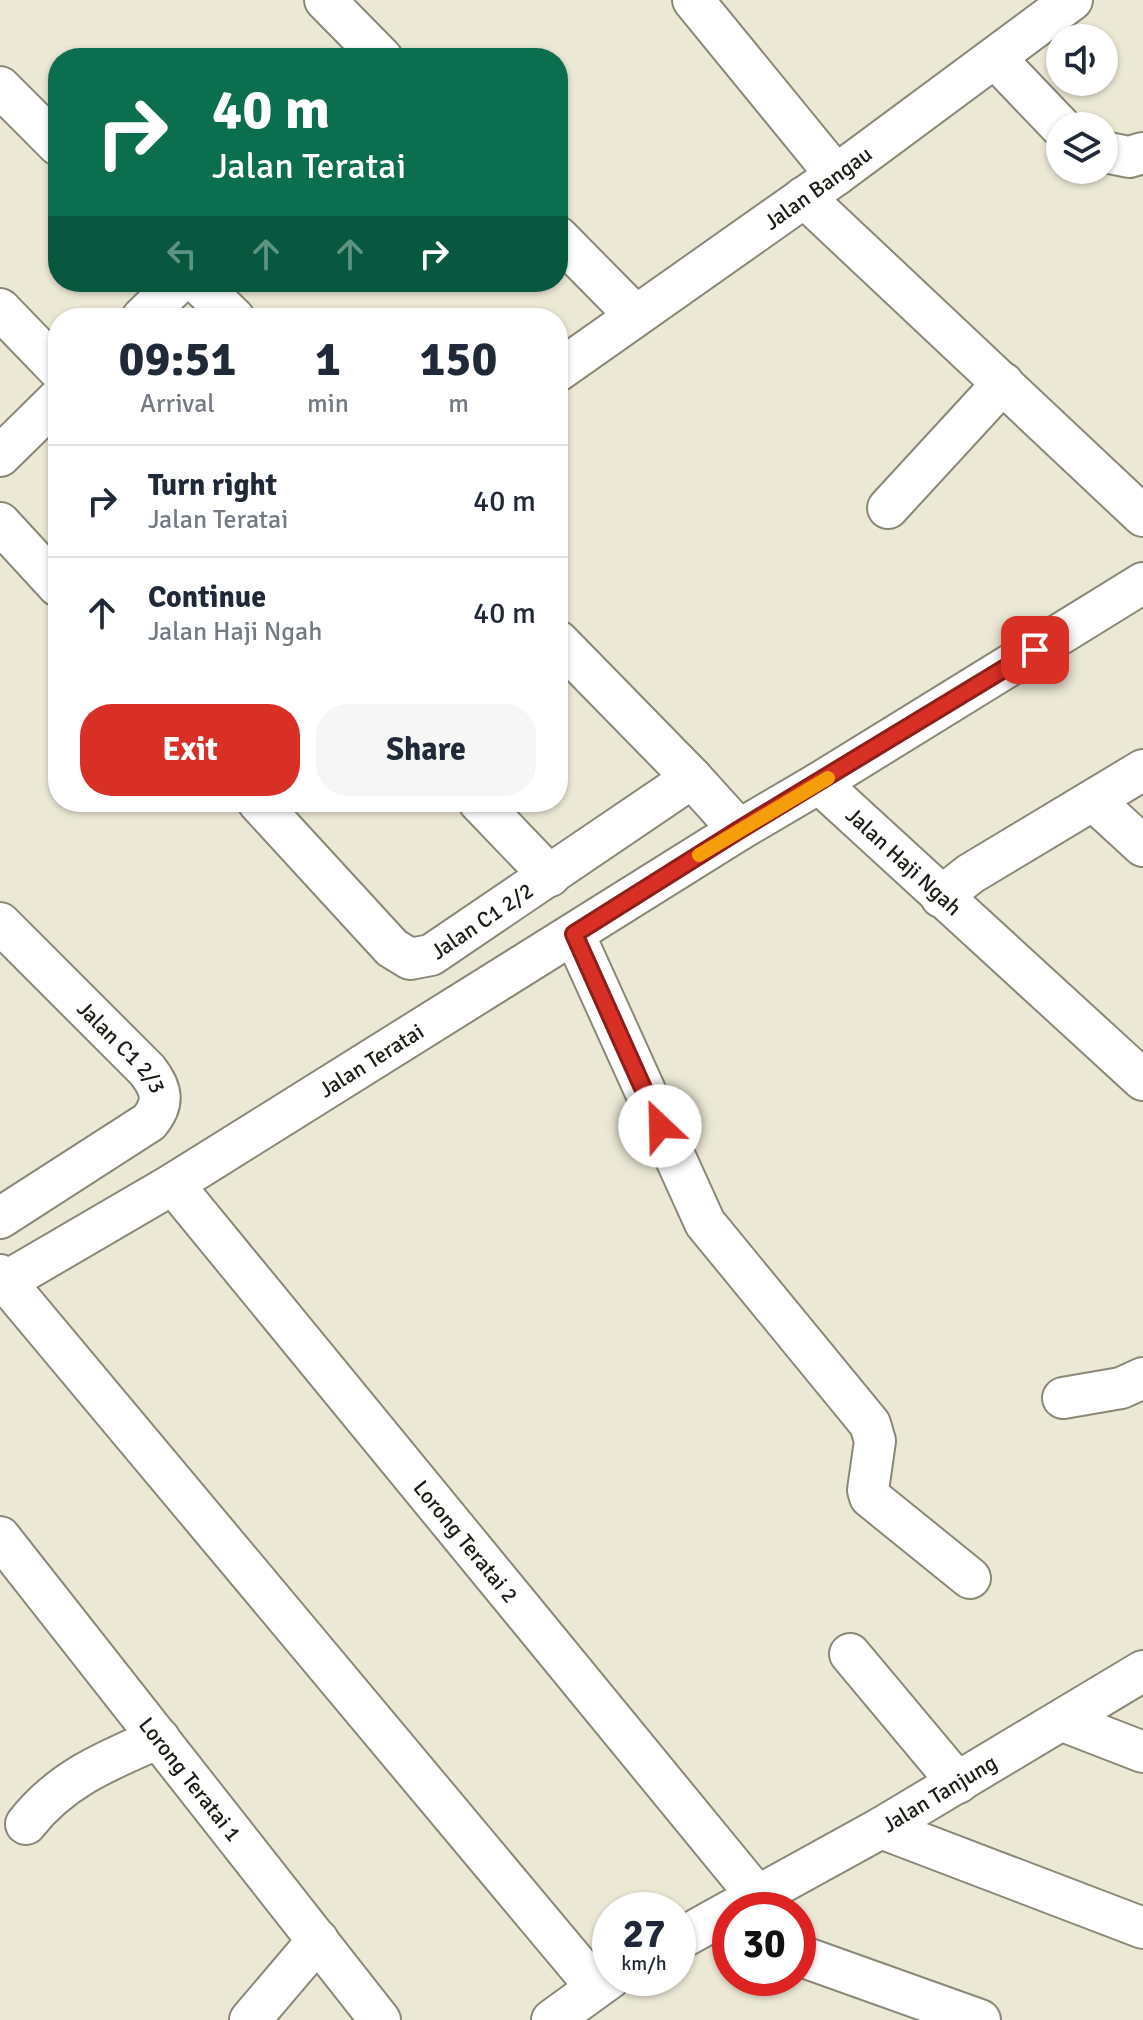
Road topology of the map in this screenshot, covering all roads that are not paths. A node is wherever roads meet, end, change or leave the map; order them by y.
1 (693, 0) edge
2 (1072, 0) edge
3 (340, 5) edge
4 (374, 48) edge
5 (996, 59) junction
6 (0, 87) edge
7 (1047, 112) edge
8 (48, 135) edge
9 (1143, 153) edge
10 (1118, 155) edge
11 (820, 186) junction
12 (568, 247) edge
13 (169, 292) edge
14 (207, 292) edge
15 (152, 308) edge
16 (224, 308) edge
17 (0, 309) edge
18 (635, 315) junction
19 (48, 359) edge
20 (568, 364) edge
21 (1003, 383) junction
22 (48, 409) edge
23 (0, 456) edge
24 (888, 508) dead end
25 (1143, 516) edge
26 (0, 523) edge
27 (48, 575) edge
28 (1143, 583) edge
29 (568, 651) edge
30 (1143, 770) edge
31 (692, 778) junction
32 (819, 783) junction
33 (1094, 801) junction
34 (267, 812) edge
35 (489, 812) edge
36 (739, 830) junction
37 (1143, 846) edge
38 (550, 876) junction
39 (941, 897) junction
40 (0, 923) edge
41 (574, 934) junction
42 (1143, 1080) edge
43 (173, 1184) junction
44 (0, 1218) edge
45 (3, 1281) edge
46 (1143, 1378) edge
47 (1063, 1398) dead end
48 (0, 1537) edge
49 (970, 1578) dead end
50 (850, 1654) dead end
51 (1143, 1671) edge
52 (1063, 1721) junction
53 (159, 1738) junction
54 (1143, 1752) edge
55 (958, 1783) junction
56 (26, 1824) dead end
57 (881, 1828) junction
58 (769, 1892) edge
59 (712, 1903) edge
60 (1143, 1928) edge
61 (318, 1940) junction
62 (816, 1961) edge
63 (592, 1969) edge
64 (592, 1990) edge
65 (250, 2020) edge
66 (380, 2020) edge
67 (552, 2020) edge
68 (980, 2020) edge

1 - 11 street
2 - 5 street, Jalan Bangau
3 - 4 street
5 - 7 street
5 - 11 street, Jalan Bangau
6 - 8 street
9 - 10 street
11 - 18 street, Jalan Bangau
11 - 21 street
12 - 18 street
13 - 15 street
14 - 16 street
17 - 19 street
18 - 20 street, Jalan Bangau
21 - 24 street
21 - 25 street
22 - 23 street
26 - 27 street
28 - 32 street
29 - 31 street
30 - 33 street
31 - 36 street
31 - 38 street, Jalan C1 2/2
32 - 36 street
32 - 39 street, Jalan Haji Ngah
33 - 37 street
33 - 39 street
34 - 38 street, Jalan C1 2/2
35 - 38 street
36 - 41 street, Jalan Teratai
39 - 42 street, Jalan Haji Ngah
40 - 44 street, Jalan C1 2/3
41 - 43 street, Jalan Teratai
41 - 49 street
43 - 45 street, Jalan Teratai
43 - 59 street, Lorong Teratai 2
45 - 63 street
46 - 47 street
48 - 53 street, Lorong Teratai 1
50 - 55 street
51 - 52 street, Jalan Tanjung
52 - 54 street
52 - 55 street, Jalan Tanjung
53 - 56 street
53 - 61 street, Lorong Teratai 1
55 - 57 street, Jalan Tanjung
57 - 58 street, Jalan Tanjung
57 - 60 street
61 - 65 street
61 - 66 street, Lorong Teratai 1
62 - 68 street
64 - 67 street

